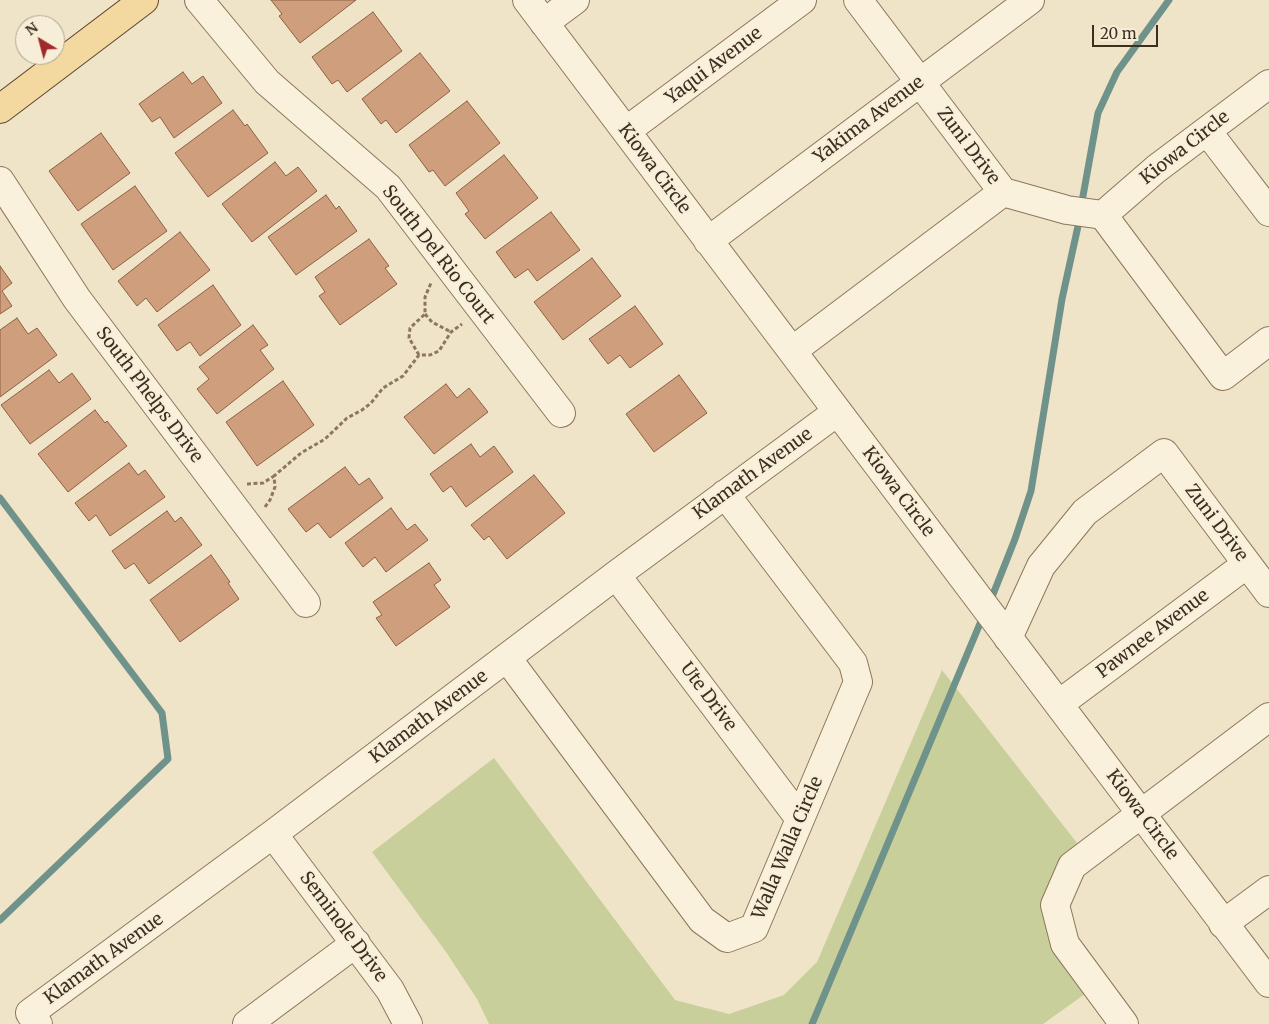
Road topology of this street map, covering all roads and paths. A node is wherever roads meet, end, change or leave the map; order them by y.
1 (144, 0) edge
2 (200, 0) edge
3 (528, 0) edge
4 (575, 0) edge
5 (802, 0) edge
6 (858, 0) edge
7 (1030, 0) edge
8 (544, 22) junction
9 (920, 82) junction
10 (1269, 84) edge
11 (0, 109) edge
12 (626, 131) junction
13 (1207, 131) junction
14 (0, 181) edge
15 (1003, 192) junction
16 (1269, 212) edge
17 (1099, 214) junction
18 (708, 241) junction
19 (449, 267) junction
20 (482, 310) junction
21 (425, 314) junction
22 (451, 332) junction
23 (1269, 341) edge
24 (792, 351) junction
25 (419, 355) junction
26 (837, 412) junction
27 (561, 413) dead end
28 (725, 494) junction
29 (246, 525) junction
30 (1247, 564) junction
31 (616, 576) junction
32 (1269, 593) edge
33 (306, 603) dead end
34 (1001, 630) junction
35 (507, 658) junction
36 (1058, 704) junction
37 (1269, 717) edge
38 (1141, 814) junction
39 (800, 819) junction
40 (273, 834) junction
41 (1269, 890) edge
42 (1223, 924) junction
43 (356, 943) junction
44 (1269, 983) edge
45 (38, 1024) edge
46 (247, 1024) edge
47 (408, 1024) edge
48 (1124, 1024) edge

1 - 11 main road
2 - 19 street, South Del Rio Court
3 - 8 street, Kiowa Circle
4 - 8 street
5 - 12 street, Yaqui Avenue
6 - 9 street, Zuni Drive
7 - 9 street, Yakima Avenue
8 - 12 street, Kiowa Circle
9 - 15 street, Zuni Drive
9 - 18 street, Yakima Avenue
10 - 13 street, Kiowa Circle
12 - 18 street, Kiowa Circle
13 - 16 street
13 - 17 street, Kiowa Circle
14 - 29 street, South Phelps Drive
15 - 17 street, Zuni Drive
15 - 24 street
17 - 23 street
18 - 24 street, Kiowa Circle
19 - 20 street, South Del Rio Court
19 - 21 path
20 - 22 path
20 - 27 street, South Del Rio Court
21 - 22 path
21 - 25 path
22 - 25 path
24 - 26 street, Kiowa Circle
25 - 29 path
26 - 28 street, Klamath Avenue
26 - 34 street, Kiowa Circle
28 - 31 street, Klamath Avenue
28 - 39 street, Walla Walla Circle
29 - 33 street, South Phelps Drive
30 - 32 street, Zuni Drive
30 - 34 street, Zuni Drive
30 - 36 street, Pawnee Avenue
31 - 35 street, Klamath Avenue
31 - 39 street, Ute Drive
34 - 36 street, Kiowa Circle
35 - 39 street, Walla Walla Circle
35 - 40 street, Klamath Avenue
36 - 38 street, Kiowa Circle
37 - 38 street
38 - 42 street, Kiowa Circle
38 - 48 street
40 - 43 street, Seminole Drive
40 - 45 street, Klamath Avenue
41 - 42 street
42 - 44 street, Kiowa Circle
43 - 46 street
43 - 47 street, Seminole Drive

